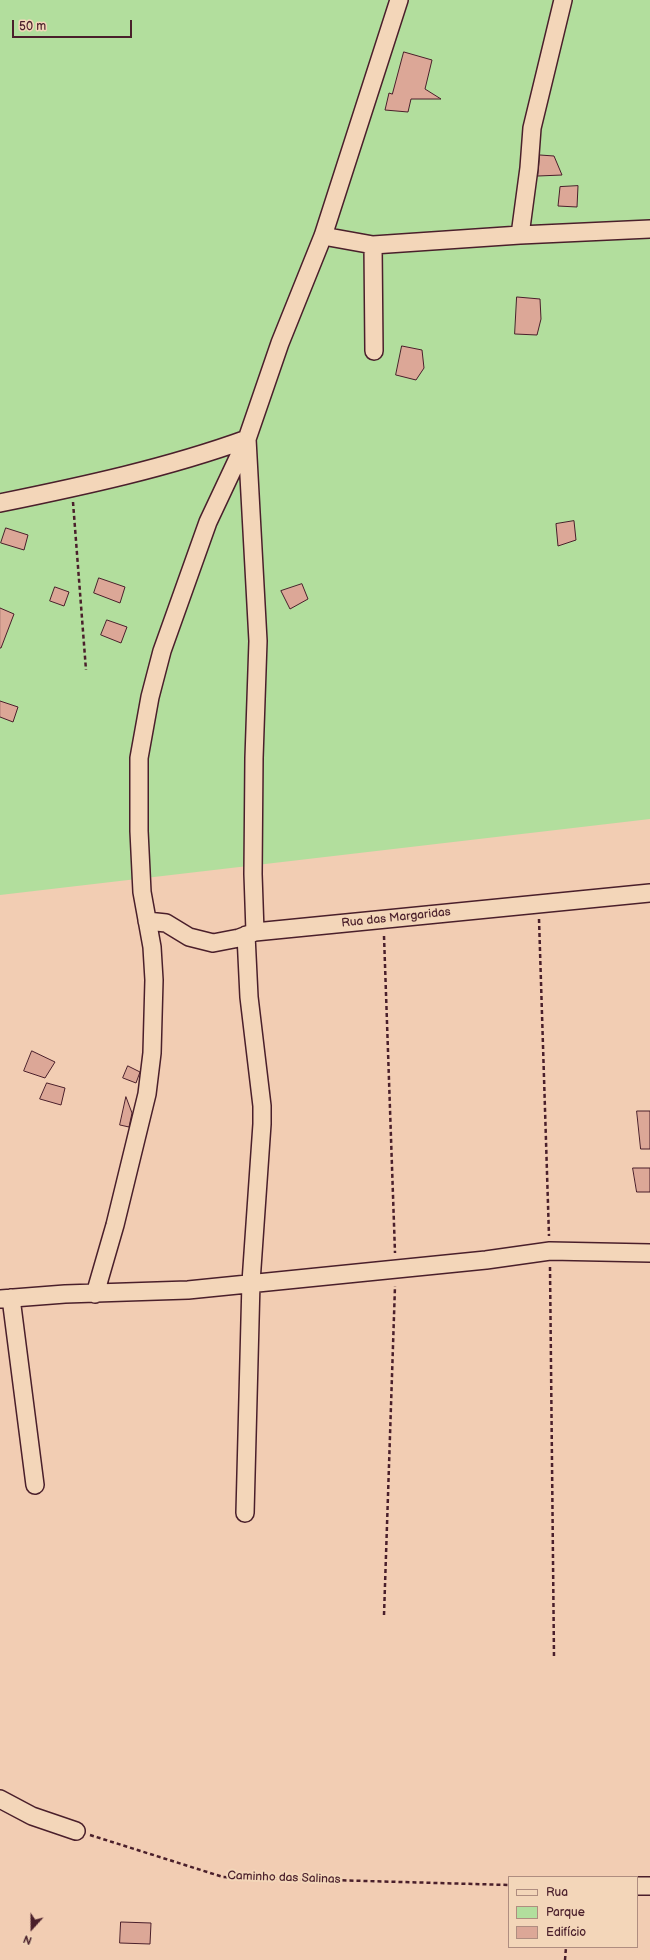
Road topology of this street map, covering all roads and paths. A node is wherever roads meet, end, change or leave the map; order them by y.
1 (400, 0) edge
2 (563, 0) edge
3 (650, 229) edge
4 (520, 235) junction
5 (323, 236) junction
6 (373, 245) junction
7 (374, 351) dead end
8 (247, 439) junction
9 (72, 488) junction
10 (0, 503) edge
11 (86, 670) dead end
12 (650, 893) edge
13 (539, 903) junction
14 (383, 919) junction
15 (147, 921) junction
16 (250, 934) junction
17 (550, 1251) junction
18 (650, 1253) edge
19 (396, 1268) junction
20 (251, 1282) junction
21 (95, 1294) junction
22 (5, 1298) edge
23 (36, 1486) dead end
24 (245, 1513) dead end
25 (384, 1615) dead end
26 (554, 1657) dead end
27 (0, 1799) edge
28 (76, 1831) joint
29 (508, 1884) edge
30 (638, 1886) edge
31 (650, 1886) edge
32 (566, 1948) edge
33 (565, 1960) edge

1 - 5 street
2 - 4 street
3 - 4 street
4 - 6 street
5 - 6 street
5 - 8 street
6 - 7 street
8 - 9 street
8 - 15 street
8 - 16 street
9 - 10 street
9 - 11 path
12 - 13 street, Rua das Margaridas
13 - 14 street, Rua das Margaridas
13 - 17 path
14 - 16 street, Rua das Margaridas
14 - 19 path
15 - 16 street, Rua das Margaridas
15 - 21 street
16 - 20 street
17 - 18 street
17 - 19 street
17 - 26 path
19 - 20 street
19 - 25 path
20 - 21 street
20 - 24 street
21 - 22 street
22 - 23 street
27 - 28 street
28 - 29 path, Caminho das Salinas
30 - 31 street
32 - 33 path

